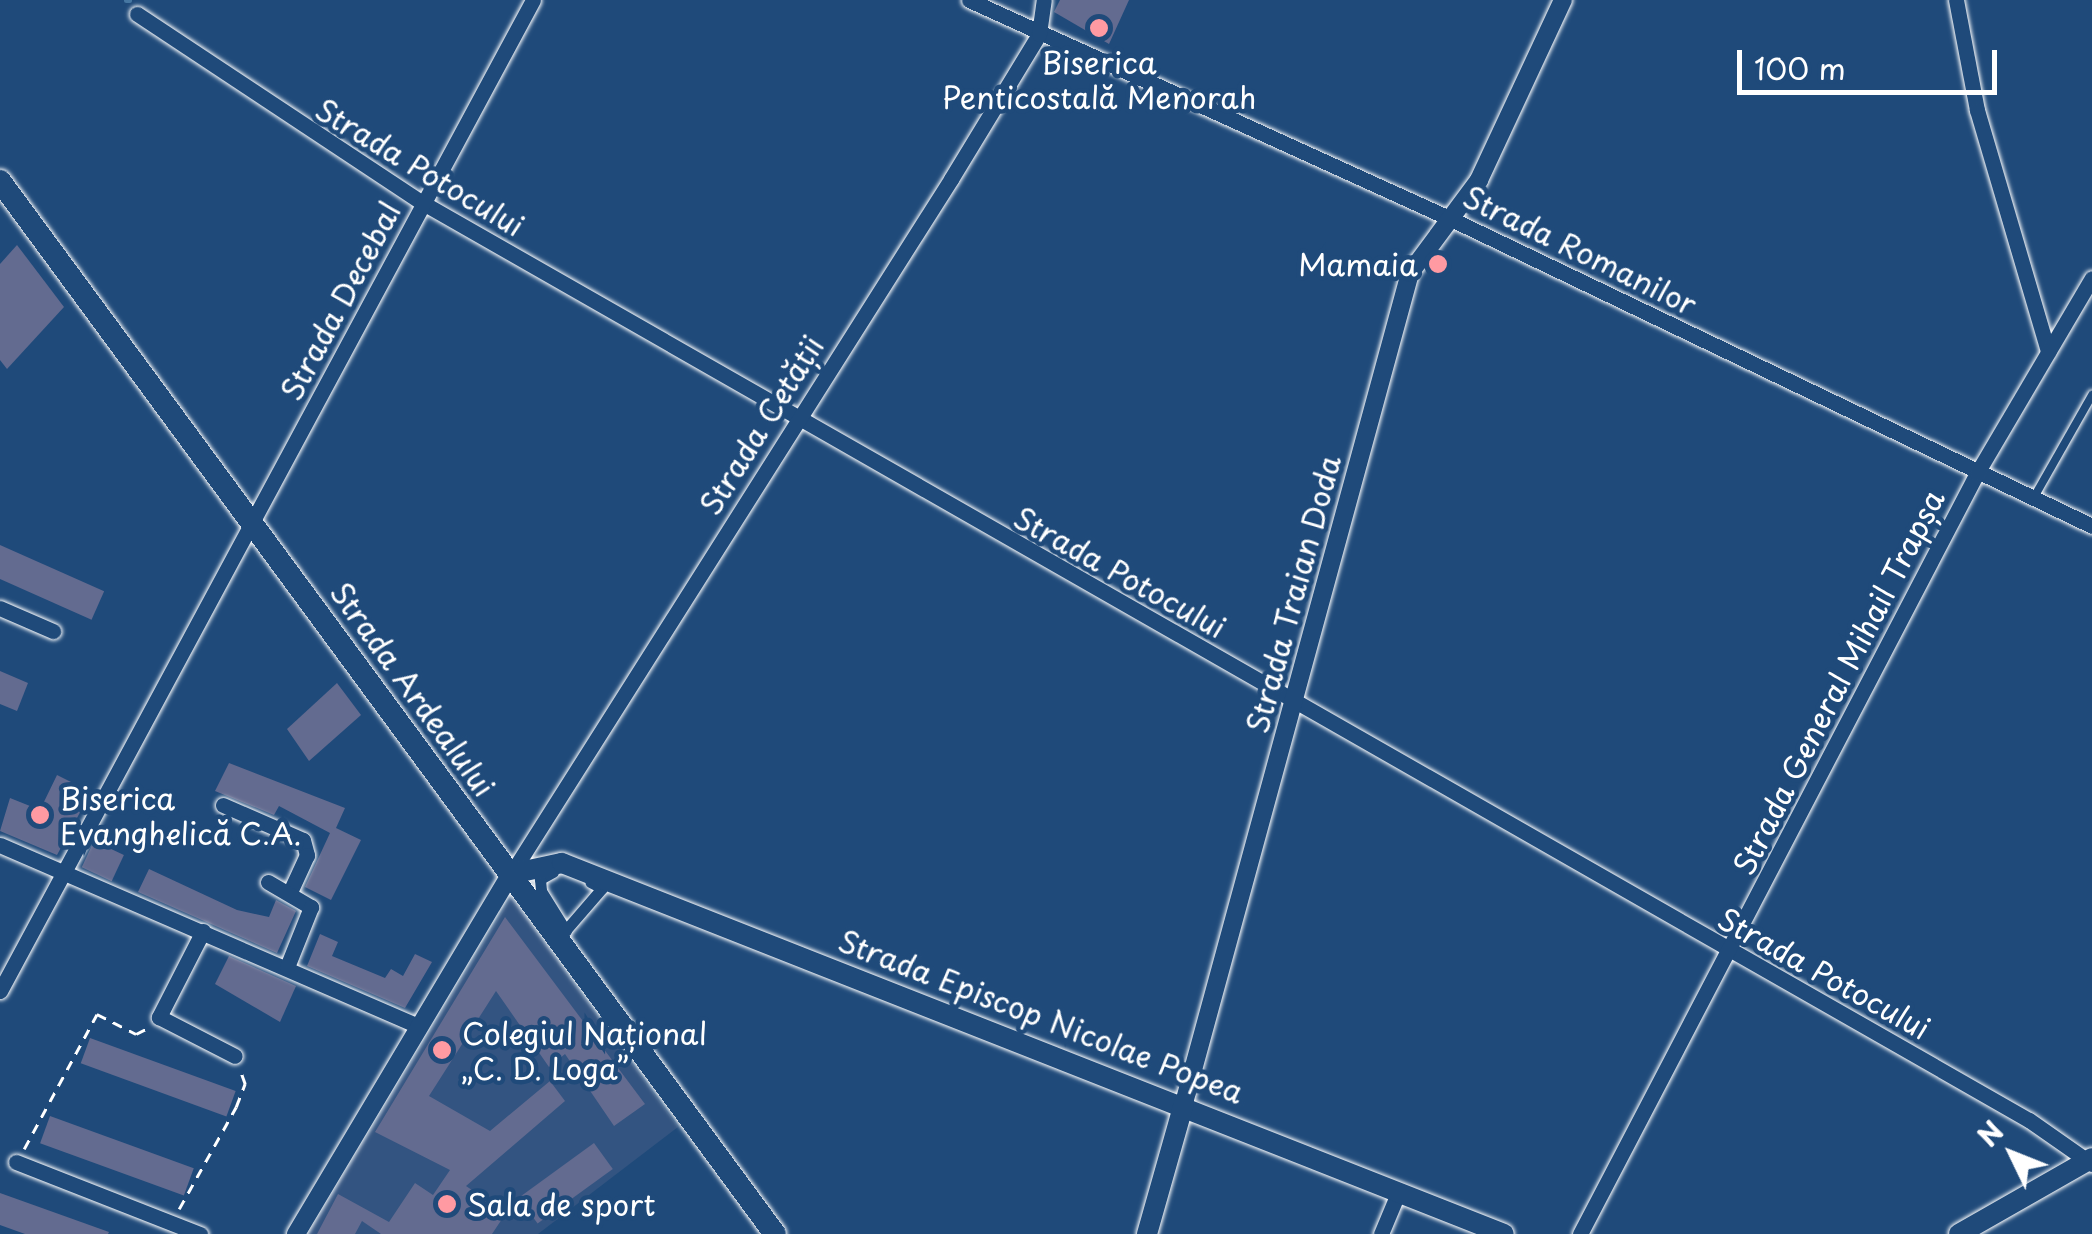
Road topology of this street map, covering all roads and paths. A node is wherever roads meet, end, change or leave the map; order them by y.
1 (533, 0) edge
2 (968, 0) edge
3 (1044, 0) edge
4 (1562, 0) edge
5 (1956, 0) edge
6 (137, 14) dead end
7 (1039, 34) junction
8 (0, 182) edge
9 (423, 203) junction
10 (1449, 218) junction
11 (2092, 278) edge
12 (2048, 352) junction
13 (2092, 394) edge
14 (796, 421) junction
15 (1977, 473) junction
16 (2032, 500) junction
17 (253, 523) junction
18 (2092, 526) edge
19 (0, 608) edge
20 (53, 631) dead end
21 (1298, 700) junction
22 (223, 805) dead end
23 (0, 845) edge
24 (62, 872) junction
25 (511, 874) junction
26 (268, 882) dead end
27 (604, 884) junction
28 (290, 892) junction
29 (203, 931) junction
30 (562, 935) junction
31 (1730, 952) junction
32 (288, 967) junction
33 (0, 991) edge
34 (164, 1021) junction
35 (418, 1026) junction
36 (236, 1056) joint
37 (1184, 1103) junction
38 (2091, 1161) edge
39 (16, 1162) joint
40 (1400, 1190) junction
41 (174, 1220) junction
42 (200, 1234) edge
43 (296, 1234) edge
44 (775, 1234) edge
45 (1147, 1234) edge
46 (1381, 1234) edge
47 (1504, 1234) edge
48 (1580, 1234) edge
49 (1958, 1234) edge

1 - 9 street, Strada Decebal
2 - 7 street, Strada Romanilor
3 - 7 street, Strada Cetății
4 - 10 street, Strada Traian Doda
5 - 12 street
6 - 9 street, Strada Potocului
7 - 10 street, Strada Romanilor
7 - 14 street, Strada Cetății
8 - 17 main road, Strada Ardealului
9 - 14 street, Strada Potocului
9 - 17 street, Strada Decebal
10 - 15 street, Strada Romanilor
10 - 21 street, Strada Traian Doda
11 - 12 street, Strada General Mihail Trapșa
12 - 15 street, Strada General Mihail Trapșa
13 - 16 lane
14 - 21 street, Strada Potocului
14 - 25 street, Strada Cetății
15 - 16 street, Strada Romanilor
15 - 31 street, Strada General Mihail Trapșa
16 - 18 street, Strada Romanilor
17 - 24 street, Strada Decebal
17 - 25 main road, Strada Ardealului
19 - 20 street
21 - 31 street, Strada Potocului
21 - 37 street, Strada Traian Doda
22 - 28 street
23 - 24 street
24 - 29 street
24 - 33 street, Strada Decebal
25 - 27 main road, Strada Episcop Nicolae Popea
25 - 30 main road, Strada Ardealului
25 - 35 street
26 - 28 street
27 - 30 street
27 - 30 street
27 - 37 main road, Strada Episcop Nicolae Popea
28 - 32 street
29 - 32 street
29 - 34 street
30 - 44 main road, Strada Ardealului
31 - 38 street, Strada Potocului
31 - 48 street, Strada General Mihail Trapșa
32 - 35 street
34 - 36 street
34 - 39 path
35 - 43 street
36 - 41 path
37 - 40 main road, Strada Episcop Nicolae Popea
37 - 45 main road, Strada Traian Doda
38 - 49 main road
39 - 41 street
40 - 46 street
40 - 47 main road, Strada Episcop Nicolae Popea
41 - 42 street

